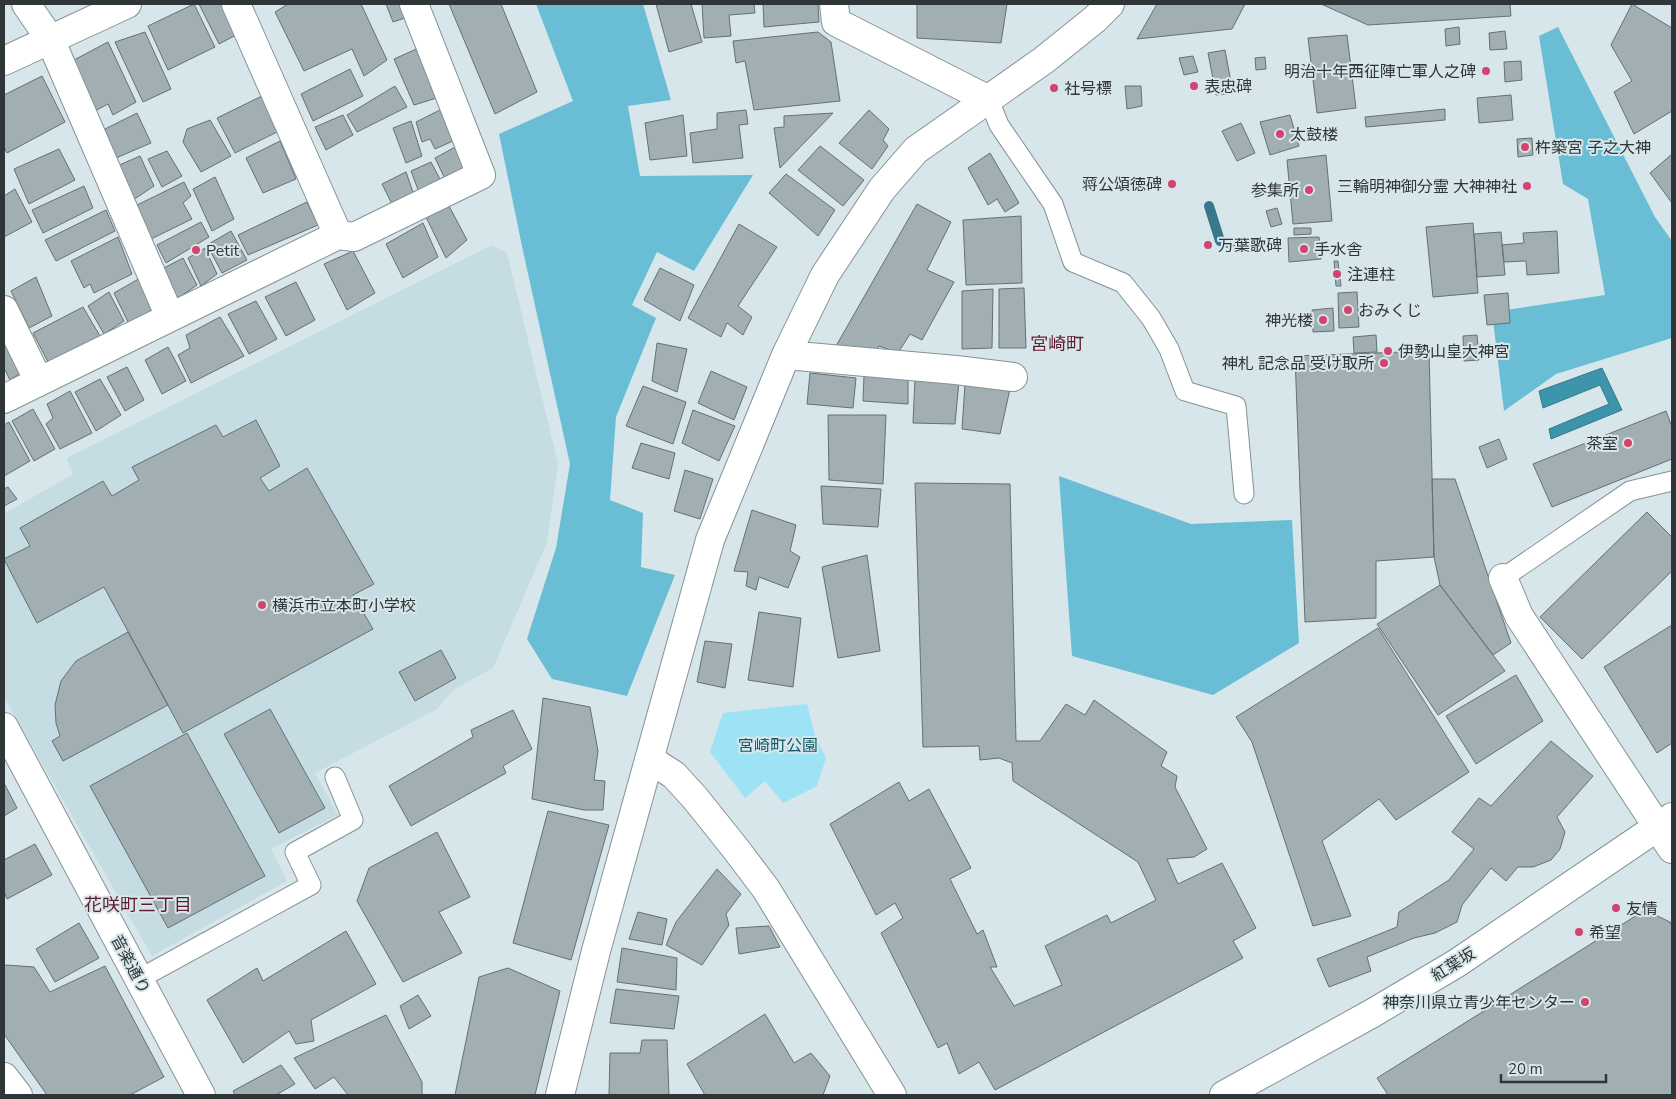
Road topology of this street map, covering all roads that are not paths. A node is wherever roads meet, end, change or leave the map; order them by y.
1 (26, 4) edge
2 (126, 4) edge
3 (236, 4) edge
4 (414, 4) edge
5 (834, 4) edge
6 (1110, 4) edge
7 (50, 39) junction
8 (4, 61) edge
9 (989, 100) junction
10 (338, 235) junction
11 (4, 310) edge
12 (170, 317) junction
13 (786, 355) junction
14 (1013, 377) dead end
15 (39, 382) junction
16 (4, 399) edge
17 (1672, 481) edge
18 (1244, 494) dead end
19 (1503, 578) joint
20 (4, 727) edge
21 (649, 759) junction
22 (336, 777) dead end
23 (1667, 831) edge
24 (139, 979) junction
25 (4, 1077) edge
26 (18, 1095) edge
27 (201, 1095) edge
28 (560, 1095) edge
29 (892, 1095) edge
30 (1224, 1095) edge

1 - 7 street
2 - 7 street
3 - 10 street
4 - 10 street
5 - 9 street
6 - 9 street
7 - 8 street
7 - 12 street
9 - 13 street
9 - 18 lane
10 - 12 street
11 - 15 street
12 - 15 street
13 - 14 street
13 - 21 street
15 - 16 street
17 - 19 lane
19 - 23 street
20 - 24 street, 音楽通り
21 - 28 street
21 - 29 street
22 - 24 lane
23 - 30 street, 紅葉坂
24 - 27 street, 音楽通り
25 - 26 street

